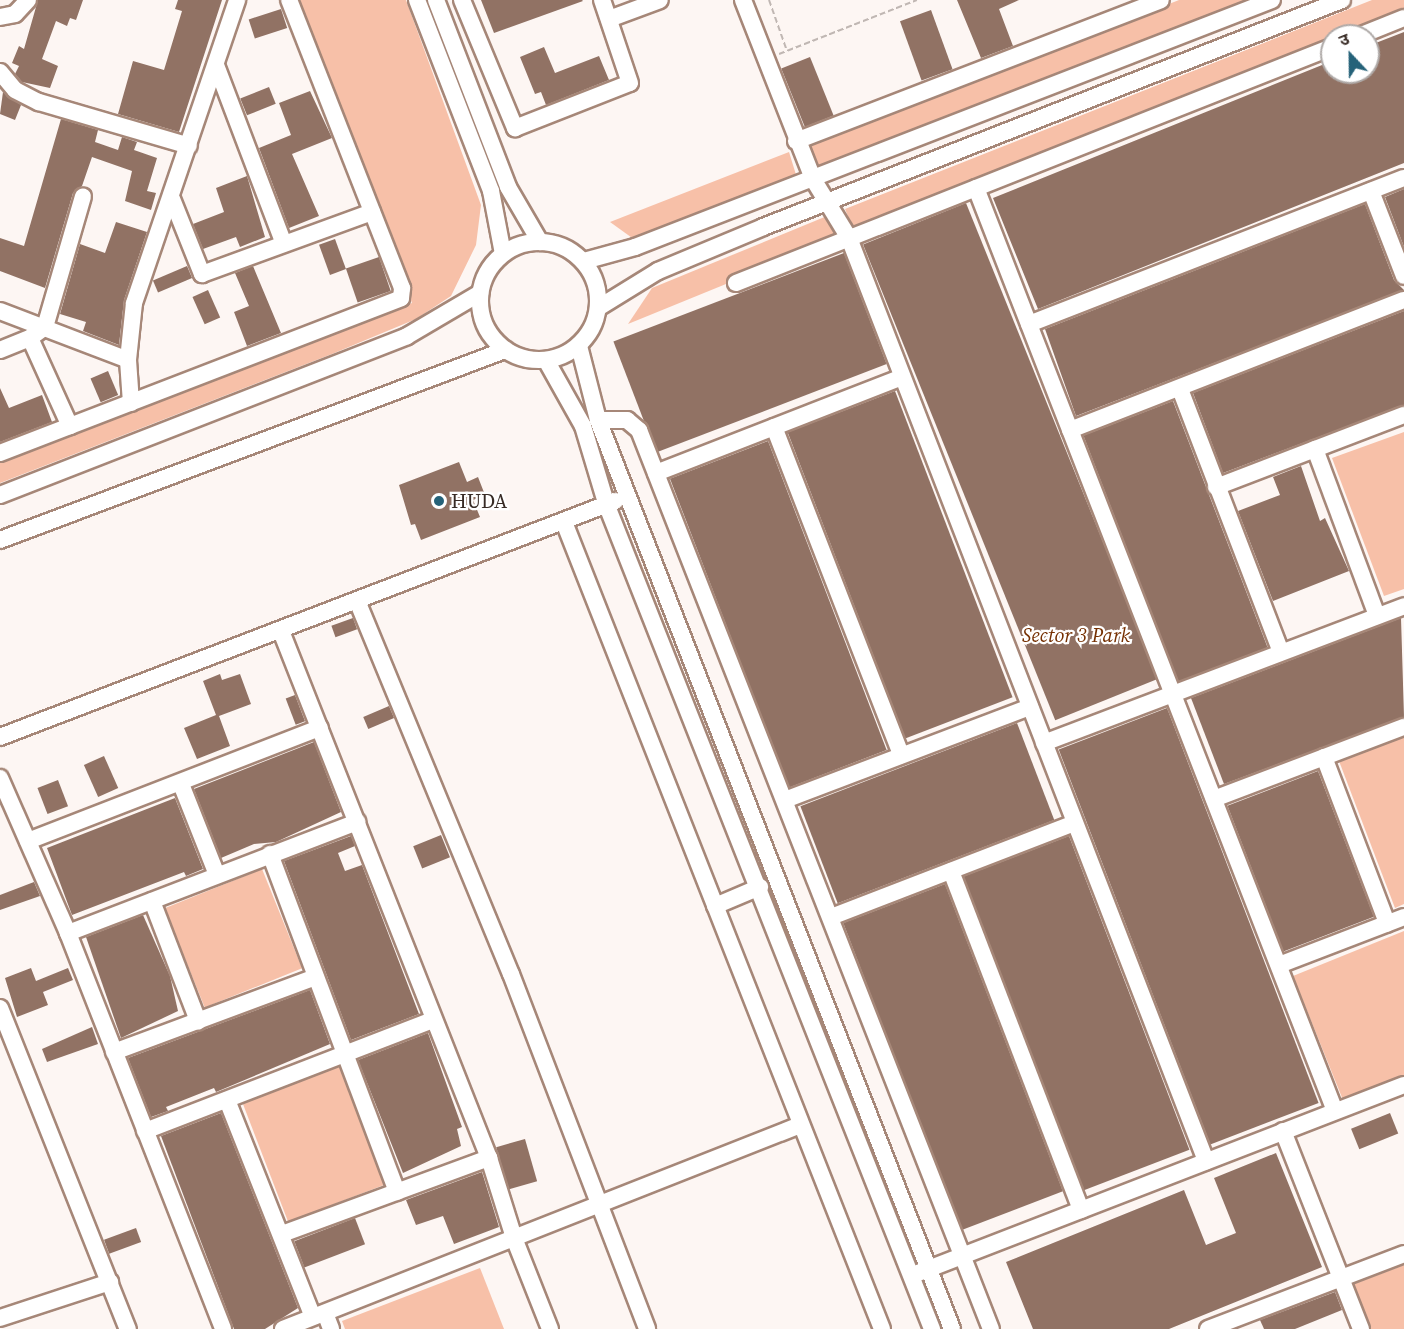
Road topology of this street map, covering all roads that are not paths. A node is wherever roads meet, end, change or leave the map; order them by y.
1 (28, 0) edge
2 (237, 0) edge
3 (289, 0) edge
4 (417, 0) edge
5 (436, 0) edge
6 (462, 0) edge
7 (602, 0) edge
8 (660, 0) edge
9 (743, 0) edge
10 (1161, 0) edge
11 (1272, 0) edge
12 (1342, 0) edge
13 (0, 17) edge
14 (1404, 18) edge
15 (609, 19) junction
16 (1380, 28) edge
17 (1320, 51) edge
18 (216, 65) junction
19 (0, 72) edge
20 (796, 141) junction
21 (189, 146) junction
22 (1404, 178) edge
23 (813, 179) junction
24 (976, 188) junction
25 (1371, 191) junction
26 (83, 196) dead end
27 (172, 198) junction
28 (830, 201) junction
29 (372, 212) junction
30 (849, 238) junction
31 (540, 242) junction
32 (284, 244) junction
33 (503, 254) junction
34 (584, 261) junction
35 (1404, 276) edge
36 (736, 283) dead end
37 (480, 293) junction
38 (1404, 300) edge
39 (598, 308) junction
40 (0, 311) edge
41 (1029, 324) junction
42 (45, 327) junction
43 (30, 338) junction
44 (579, 346) junction
45 (0, 350) edge
46 (505, 350) junction
47 (128, 360) junction
48 (546, 360) junction
49 (902, 377) junction
50 (1180, 389) junction
51 (131, 403) junction
52 (1404, 415) edge
53 (598, 420) junction
54 (70, 426) junction
55 (774, 427) junction
56 (1070, 430) junction
57 (1315, 449) junction
58 (0, 453) edge
59 (656, 473) junction
60 (1216, 487) junction
61 (629, 494) junction
62 (0, 495) edge
63 (607, 506) junction
64 (564, 522) junction
65 (0, 540) edge
66 (358, 603) junction
67 (1404, 606) edge
68 (1377, 616) junction
69 (281, 631) junction
70 (1281, 652) junction
71 (1173, 694) junction
72 (1030, 707) junction
73 (320, 728) junction
74 (1404, 728) edge
75 (0, 737) edge
76 (1044, 743) junction
77 (901, 755) junction
78 (1324, 757) junction
79 (0, 778) edge
80 (181, 784) junction
81 (1214, 799) junction
82 (785, 800) junction
83 (357, 822) junction
84 (1075, 823) junction
85 (28, 841) junction
86 (270, 854) junction
87 (951, 871) junction
88 (217, 875) junction
89 (760, 887) junction
90 (152, 901) junction
91 (715, 906) junction
92 (831, 917) junction
93 (1404, 917) edge
94 (1387, 923) junction
95 (68, 933) junction
96 (1279, 965) junction
97 (316, 977) junction
98 (0, 1008) edge
99 (432, 1020) junction
100 (198, 1021) junction
101 (114, 1052) junction
102 (345, 1054) junction
103 (1404, 1084) edge
104 (227, 1100) junction
105 (1335, 1111) junction
106 (800, 1125) junction
107 (145, 1131) junction
108 (1283, 1131) junction
109 (489, 1158) junction
110 (1206, 1161) junction
111 (397, 1192) junction
112 (597, 1202) junction
113 (1081, 1210) junction
114 (282, 1234) junction
115 (514, 1238) junction
116 (1404, 1254) edge
117 (962, 1256) junction
118 (928, 1269) junction
119 (911, 1275) junction
120 (1340, 1278) junction
121 (110, 1282) junction
122 (319, 1315) junction
123 (0, 1318) edge
124 (1246, 1322) edge
125 (128, 1329) edge
126 (223, 1329) edge
127 (283, 1329) edge
128 (332, 1329) edge
129 (550, 1329) edge
130 (647, 1329) edge
131 (882, 1329) edge
132 (932, 1329) edge
133 (952, 1329) edge
134 (990, 1329) edge
135 (1208, 1329) edge
136 (1361, 1329) edge

1 - 13 street
2 - 18 street
3 - 29 street
4 - 33 street
5 - 31 street
6 - 15 street
7 - 15 street
8 - 15 street
9 - 20 street
10 - 20 street
11 - 23 street
12 - 28 street
14 - 16 street
17 - 24 street
18 - 21 street
18 - 32 street
19 - 21 street
20 - 23 street
21 - 27 street
22 - 25 street
23 - 28 street
23 - 34 street
24 - 30 street
24 - 41 street
25 - 35 street
25 - 41 street
26 - 42 street
27 - 32 street
27 - 47 street
28 - 30 street
28 - 39 street
29 - 32 street
29 - 51 street
30 - 36 street
30 - 49 street
31 - 33 street
31 - 34 street
33 - 37 street
34 - 39 street
37 - 46 street
37 - 62 street
38 - 50 street
39 - 44 street
40 - 42 street
41 - 56 street
42 - 43 street
42 - 47 street
43 - 45 street
43 - 54 street
44 - 48 street
44 - 53 street
46 - 48 street
46 - 65 street
47 - 51 street
48 - 63 street
49 - 55 street
49 - 72 street
50 - 56 street
50 - 60 street
51 - 54 street
52 - 57 street
53 - 59 street
53 - 61 street
54 - 58 street
55 - 59 street
55 - 77 street
56 - 71 street
57 - 60 street
57 - 68 street
59 - 82 street
60 - 70 street
61 - 63 street
61 - 118 street
63 - 64 street
63 - 89 street
64 - 66 street
64 - 91 street
66 - 69 street
66 - 112 street
67 - 68 street
68 - 70 street
69 - 73 street
69 - 75 street
70 - 71 street
71 - 76 street
71 - 81 street
72 - 76 street
72 - 77 street
73 - 80 street
73 - 83 street
74 - 78 street
76 - 84 street
77 - 82 street
78 - 81 street
78 - 94 street
79 - 85 street
80 - 85 street
80 - 88 street
81 - 96 street
82 - 92 street
83 - 86 street
83 - 99 street
84 - 87 street
84 - 110 street
85 - 95 street
86 - 88 street
86 - 97 street
87 - 92 street
87 - 113 street
88 - 90 street
89 - 91 street
89 - 119 street
90 - 95 street
90 - 100 street
91 - 106 street
92 - 117 street
93 - 94 street
94 - 96 street
95 - 101 street
96 - 105 street
97 - 100 street
97 - 102 street
98 - 121 street
99 - 102 street
99 - 109 street
100 - 101 street
101 - 107 street
102 - 104 street
102 - 111 street
103 - 105 street
104 - 107 street
104 - 114 street
105 - 108 street
106 - 112 street
106 - 131 street
107 - 126 street
108 - 110 street
108 - 120 street
109 - 111 street
109 - 115 street
110 - 113 street
111 - 114 street
112 - 115 street
112 - 130 street
113 - 117 street
114 - 122 street
115 - 122 street
115 - 129 street
116 - 120 street
117 - 118 street
117 - 134 street
118 - 119 street
118 - 133 street
119 - 132 street
120 - 124 street
120 - 136 street
121 - 123 street
121 - 125 street
122 - 127 street
122 - 128 street
124 - 135 street

